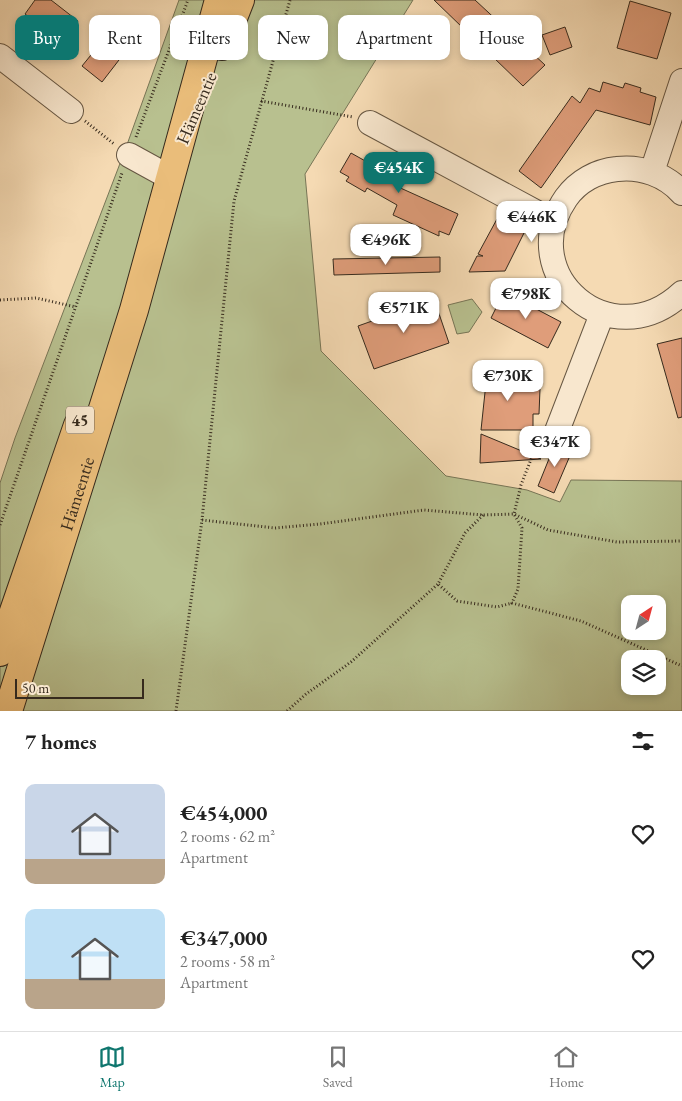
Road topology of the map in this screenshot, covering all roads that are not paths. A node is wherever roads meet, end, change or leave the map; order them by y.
1 (219, 0) edge
2 (240, 0) edge
3 (0, 56) edge
4 (682, 81) edge
5 (71, 111) road end
6 (370, 123) road end
7 (128, 155) road end
8 (652, 172) junction
9 (169, 175) junction
10 (682, 193) edge
11 (554, 222) junction
12 (682, 293) edge
13 (602, 314) junction
14 (548, 435) road end
15 (0, 652) edge
16 (7, 704) edge

1 - 9 main road, Hämeentie / 45
2 - 9 main road, Hämeentie / 45
3 - 5 street
4 - 8 street
6 - 11 street
7 - 9 street
8 - 10 street
8 - 11 street
9 - 15 main road, Hämeentie / 45
9 - 16 main road, Hämeentie / 45
11 - 13 street
12 - 13 street
13 - 14 street

